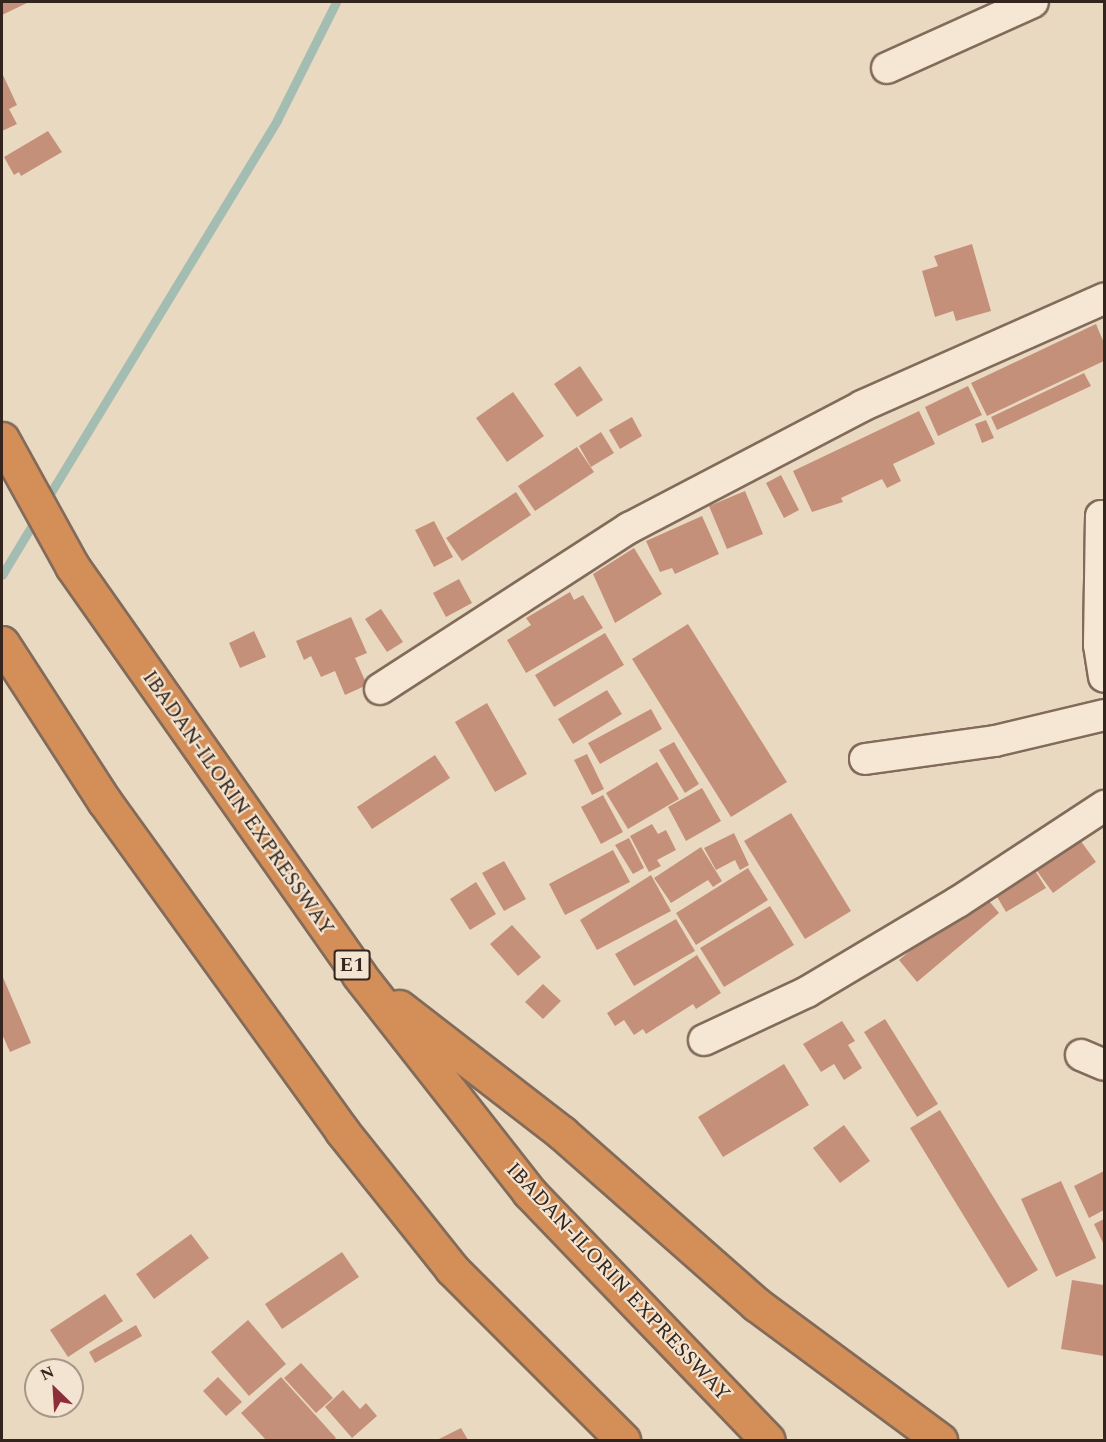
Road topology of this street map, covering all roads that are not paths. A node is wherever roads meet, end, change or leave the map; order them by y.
1 (1033, 2) edge
2 (887, 68) dead end
3 (1104, 299) edge
4 (2, 439) edge
5 (1101, 516) dead end
6 (2, 644) edge
7 (1104, 677) edge
8 (380, 689) dead end
9 (1104, 715) edge
10 (866, 759) dead end
11 (1104, 806) edge
12 (359, 975) junction
13 (704, 1040) dead end
14 (623, 1440) edge
15 (768, 1440) edge
16 (940, 1440) edge

1 - 2 lane
3 - 8 lane
4 - 12 highway, IBADAN-ILORIN EXPRESSWAY / E1
5 - 7 lane
6 - 14 highway
9 - 10 lane
11 - 13 lane
12 - 15 highway, IBADAN-ILORIN EXPRESSWAY / E1
12 - 16 highway

